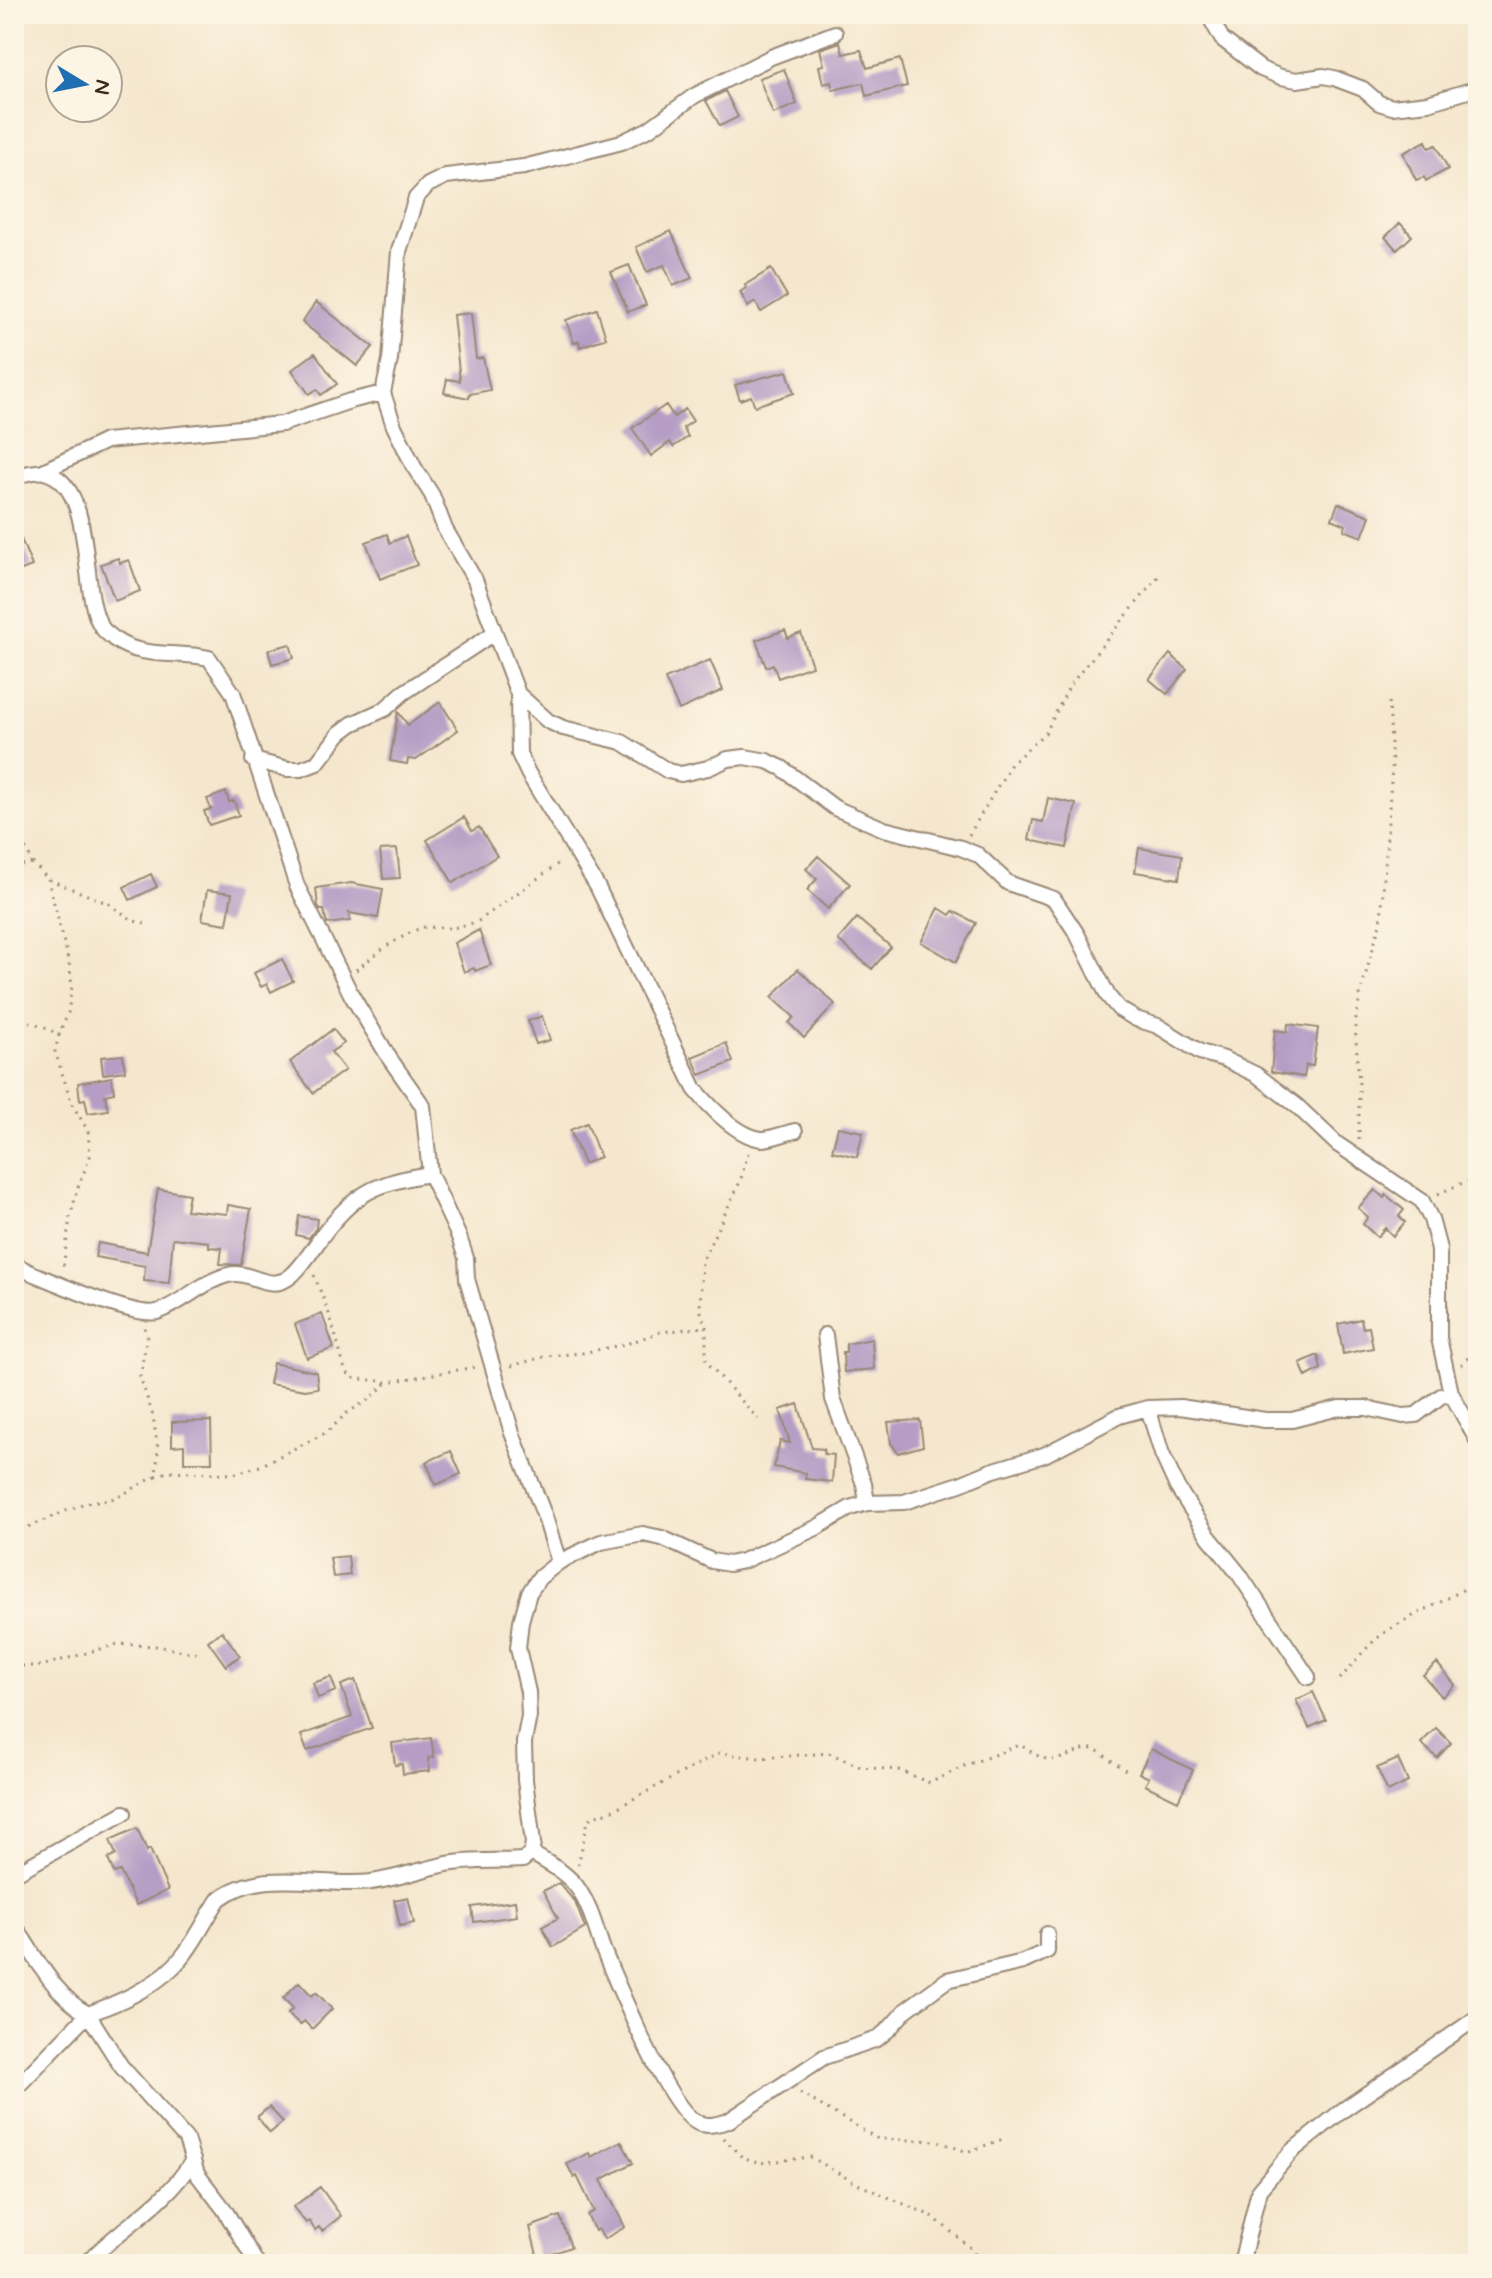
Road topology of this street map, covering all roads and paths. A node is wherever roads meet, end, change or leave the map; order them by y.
1 (1208, 14) edge
2 (835, 33) dead end
3 (1478, 88) edge
4 (383, 393) junction
5 (43, 471) junction
6 (14, 476) edge
7 (1161, 573) dead end
8 (494, 633) junction
9 (518, 694) junction
10 (1389, 698) dead end
11 (253, 760) junction
12 (14, 827) edge
13 (961, 848) junction
14 (576, 852) junction
15 (33, 863) junction
16 (14, 866) edge
17 (48, 879) junction
18 (150, 925) dead end
19 (344, 979) junction
20 (14, 1017) edge
21 (59, 1035) junction
22 (795, 1131) dead end
23 (762, 1139) junction
24 (1360, 1160) junction
25 (430, 1174) junction
26 (1478, 1176) edge
27 (1422, 1201) junction
28 (307, 1256) junction
29 (14, 1264) edge
30 (63, 1285) junction
31 (140, 1312) junction
32 (706, 1327) junction
33 (825, 1335) dead end
34 (493, 1365) junction
35 (388, 1382) junction
36 (1451, 1393) junction
37 (1148, 1408) junction
38 (758, 1419) dead end
39 (1478, 1442) edge
40 (156, 1476) junction
41 (867, 1503) junction
42 (14, 1533) edge
43 (559, 1562) junction
44 (1478, 1580) edge
45 (200, 1654) dead end
46 (14, 1666) edge
47 (1308, 1677) dead end
48 (1340, 1679) dead end
49 (1127, 1771) dead end
50 (124, 1813) dead end
51 (531, 1853) junction
52 (14, 1874) edge
53 (577, 1886) junction
54 (14, 1925) edge
55 (1047, 1934) dead end
56 (88, 2014) junction
57 (1478, 2017) edge
58 (783, 2083) junction
59 (14, 2090) edge
60 (714, 2125) junction
61 (1006, 2138) dead end
62 (193, 2160) junction
63 (86, 2264) edge
64 (257, 2264) edge
65 (980, 2264) edge
66 (1241, 2264) edge

1 - 3 street
2 - 4 street
4 - 5 street
4 - 8 street
5 - 6 street
5 - 11 street
7 - 13 path
8 - 9 street
8 - 11 street
9 - 13 street
9 - 14 street
10 - 24 path
11 - 19 street
12 - 15 path
13 - 24 street
14 - 19 path
14 - 23 street
15 - 16 path
15 - 17 path
17 - 18 path
17 - 21 path
19 - 25 street
20 - 21 path
21 - 30 path
22 - 23 street
23 - 32 path
24 - 27 street
25 - 28 street
25 - 34 street
26 - 27 path
27 - 36 street
28 - 31 street
28 - 35 path
29 - 30 street
30 - 31 street
31 - 40 path
32 - 34 path
32 - 38 path
33 - 41 street
34 - 35 path
34 - 43 street
35 - 40 path
36 - 37 street
36 - 39 street
37 - 41 street
37 - 47 street
40 - 42 path
41 - 43 street
43 - 51 street
44 - 48 path
45 - 46 path
49 - 53 path
50 - 52 street
51 - 53 street
51 - 56 street
53 - 60 street
54 - 56 street
55 - 58 street
56 - 59 street
56 - 62 street
57 - 66 street
58 - 60 street
58 - 61 path
60 - 65 path
62 - 63 street
62 - 64 street

